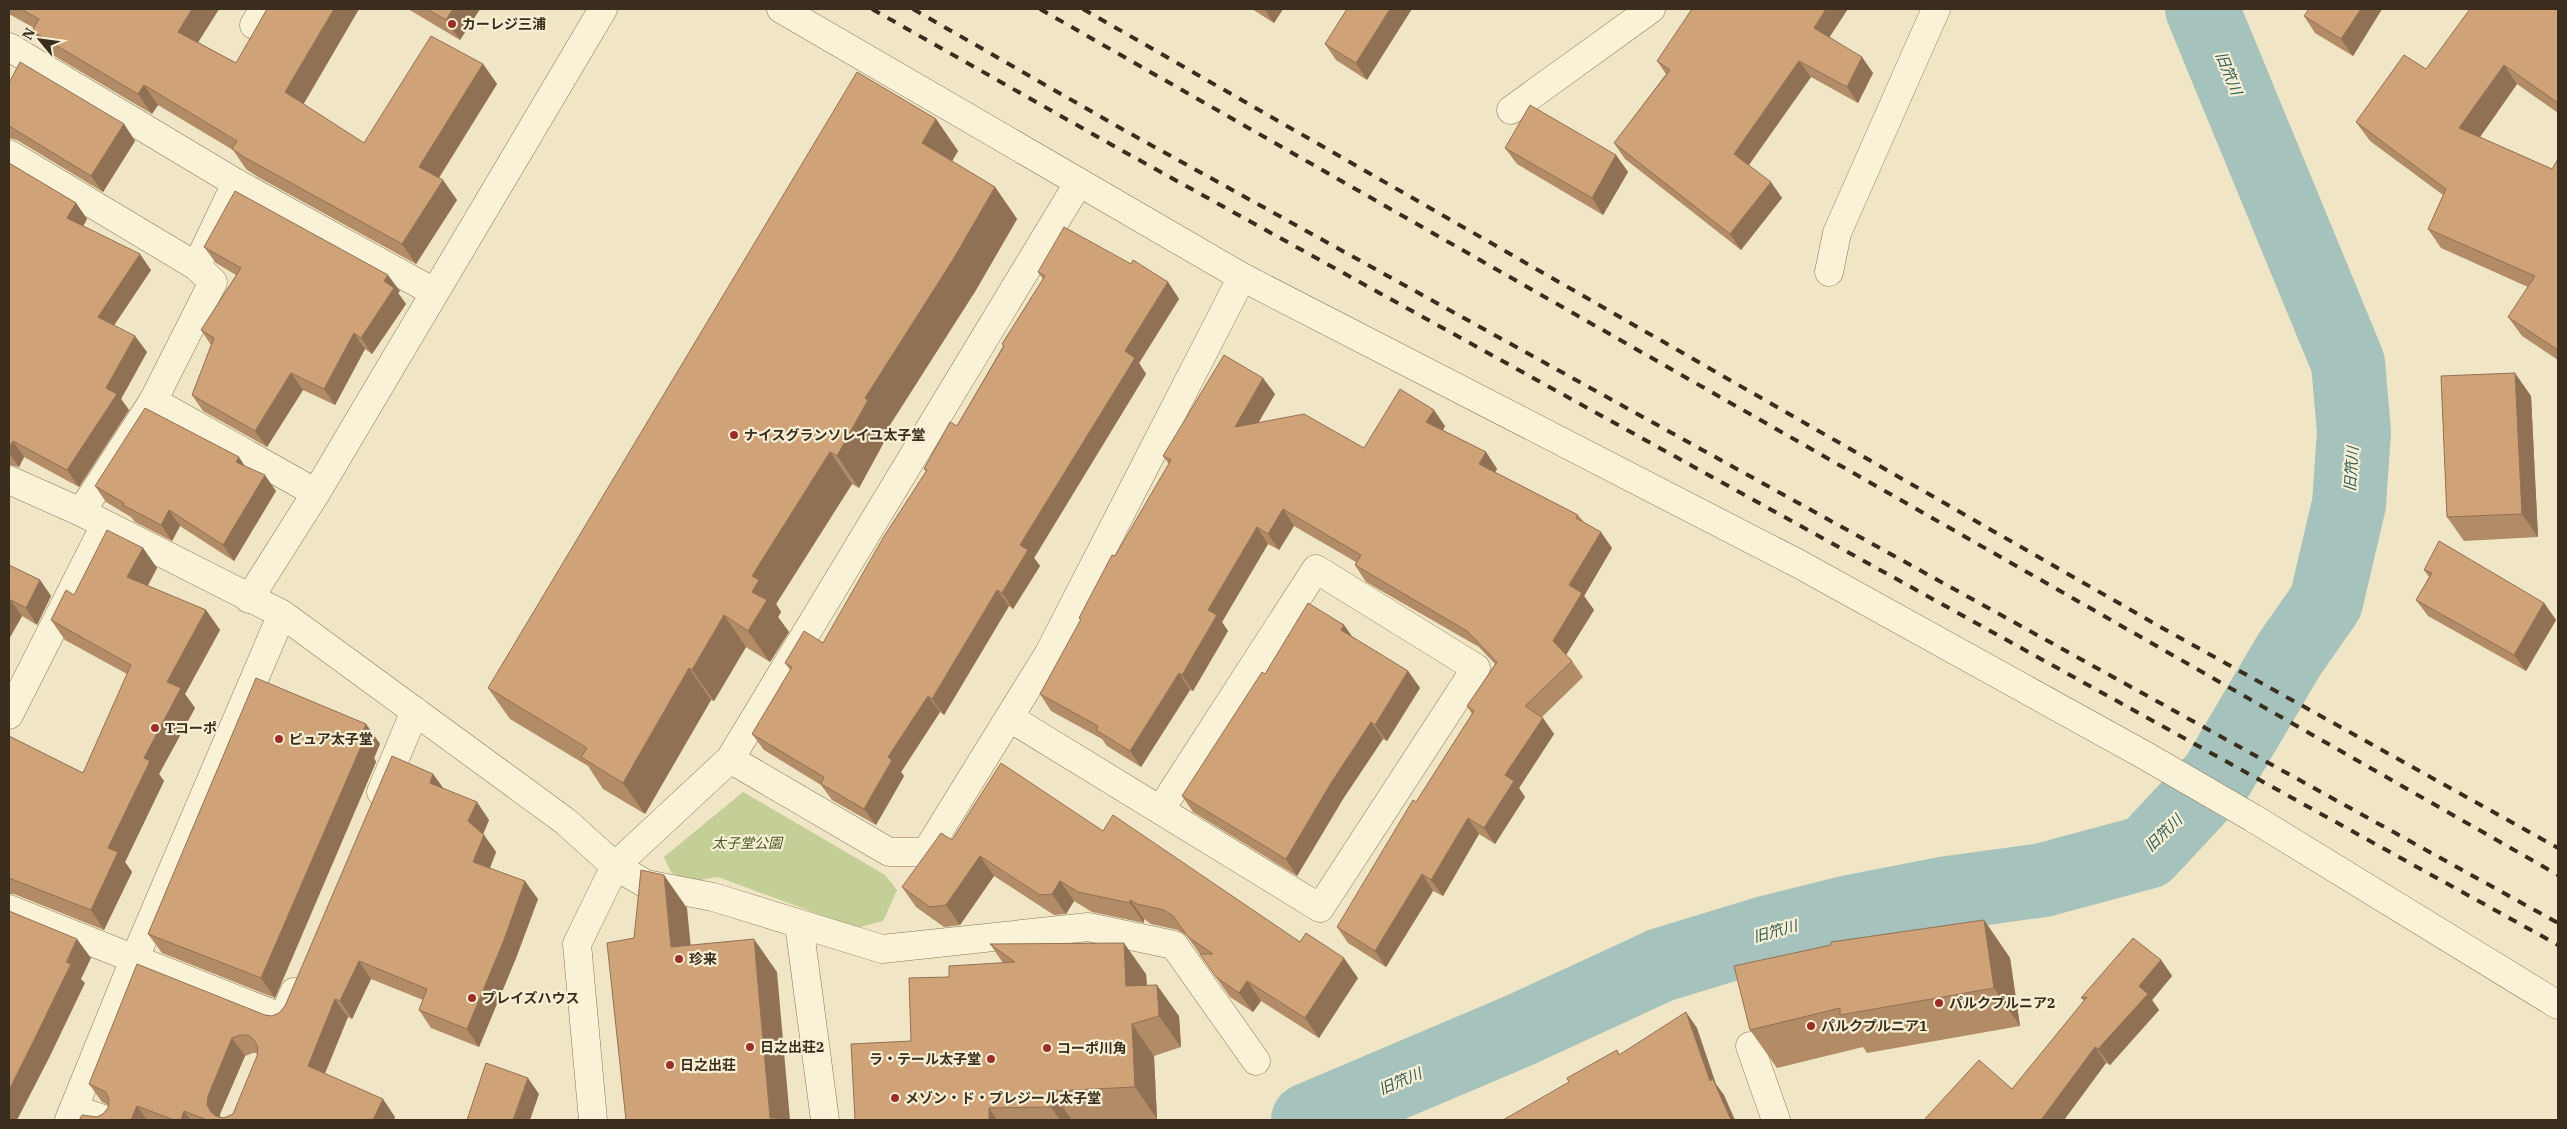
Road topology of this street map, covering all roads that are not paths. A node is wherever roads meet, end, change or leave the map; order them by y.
1 (603, 9) edge
2 (781, 9) edge
3 (1651, 9) edge
4 (1936, 9) edge
5 (9, 47) edge
6 (1511, 110) dead end
7 (9, 154) edge
8 (1079, 182) junction
9 (236, 183) junction
10 (196, 266) junction
11 (1830, 272) dead end
12 (1242, 277) junction
13 (434, 292) junction
14 (153, 401) junction
15 (9, 480) edge
16 (316, 493) junction
17 (81, 512) junction
18 (105, 525) junction
19 (249, 599) junction
20 (282, 614) junction
21 (416, 711) junction
22 (9, 715) edge
23 (1010, 718) junction
24 (730, 759) junction
25 (1161, 809) junction
26 (373, 810) edge
27 (615, 866) junction
28 (9, 909) edge
29 (799, 924) junction
30 (134, 960) junction
31 (302, 973) edge
32 (2558, 1005) edge
33 (1750, 1046) edge
34 (1256, 1061) dead end
35 (72, 1115) edge
36 (106, 1120) edge
37 (594, 1120) edge
38 (824, 1120) edge
39 (1776, 1120) edge

1 - 13 street
2 - 8 street
3 - 6 street
4 - 11 street
5 - 9 street
7 - 10 street
8 - 12 street
8 - 24 street
9 - 10 street
9 - 13 street
10 - 14 street
12 - 23 street
12 - 32 street
13 - 16 street
14 - 16 street
14 - 17 street
15 - 17 street
16 - 19 street
17 - 18 street
18 - 19 street
18 - 22 street
19 - 20 street
20 - 21 street
20 - 30 street
21 - 26 street
21 - 27 street
23 - 24 street
23 - 25 street
24 - 27 street
25 - 25 street
27 - 29 street
27 - 37 street
28 - 30 street
29 - 34 street
29 - 38 street
30 - 31 street
30 - 35 street
33 - 39 street
35 - 36 street

